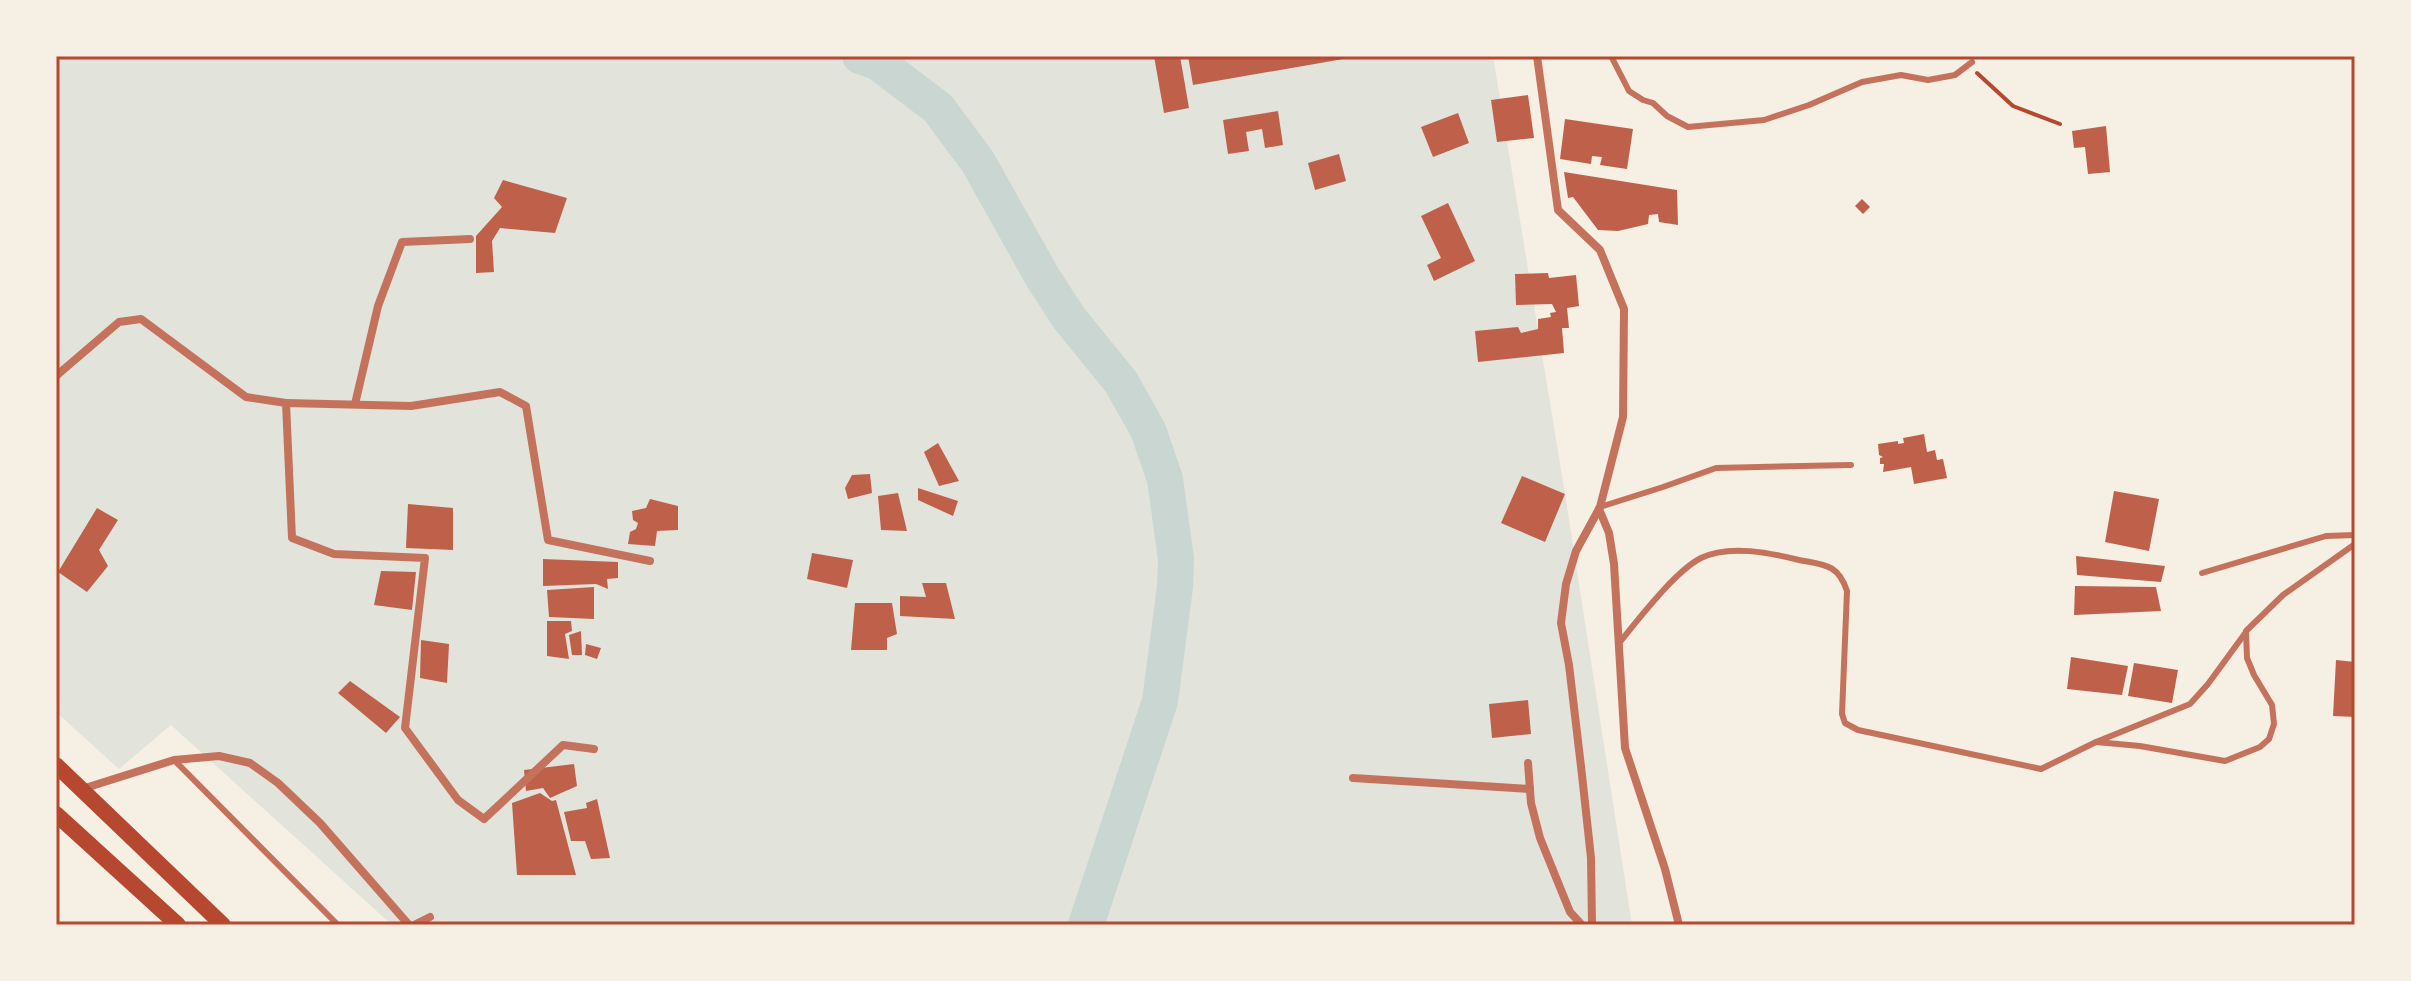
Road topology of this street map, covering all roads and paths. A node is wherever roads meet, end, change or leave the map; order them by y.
1 (1537, 56) edge
2 (1611, 56) edge
3 (1972, 62) joint
4 (2060, 124) dead end
5 (470, 239) dead end
6 (56, 376) edge
7 (286, 403) junction
8 (355, 404) junction
9 (1851, 465) dead end
10 (1599, 508) junction
11 (2355, 535) edge
12 (2355, 544) edge
13 (650, 561) dead end
14 (2202, 573) dead end
15 (2246, 631) junction
16 (1619, 643) junction
17 (2096, 742) junction
18 (594, 749) dead end
19 (174, 760) junction
20 (1528, 763) dead end
21 (56, 765) edge
22 (1353, 778) dead end
23 (82, 789) junction
24 (1530, 789) junction
25 (56, 814) edge
26 (430, 917) dead end
27 (178, 925) edge
28 (223, 925) edge
29 (338, 925) edge
30 (412, 925) edge
31 (1582, 925) edge
32 (1592, 925) edge
33 (1679, 925) edge

1 - 10 street
2 - 3 lane
3 - 4 path
5 - 8 street
6 - 7 street
7 - 8 street
7 - 18 street
8 - 13 street
9 - 10 lane
10 - 16 street
10 - 32 street
11 - 14 lane
12 - 15 lane
15 - 17 lane
15 - 17 lane
16 - 17 lane
16 - 33 street
19 - 23 street
19 - 29 lane
19 - 30 street
20 - 24 street
21 - 23 main road
22 - 24 street
23 - 28 main road
24 - 31 street
25 - 27 main road
26 - 30 street

